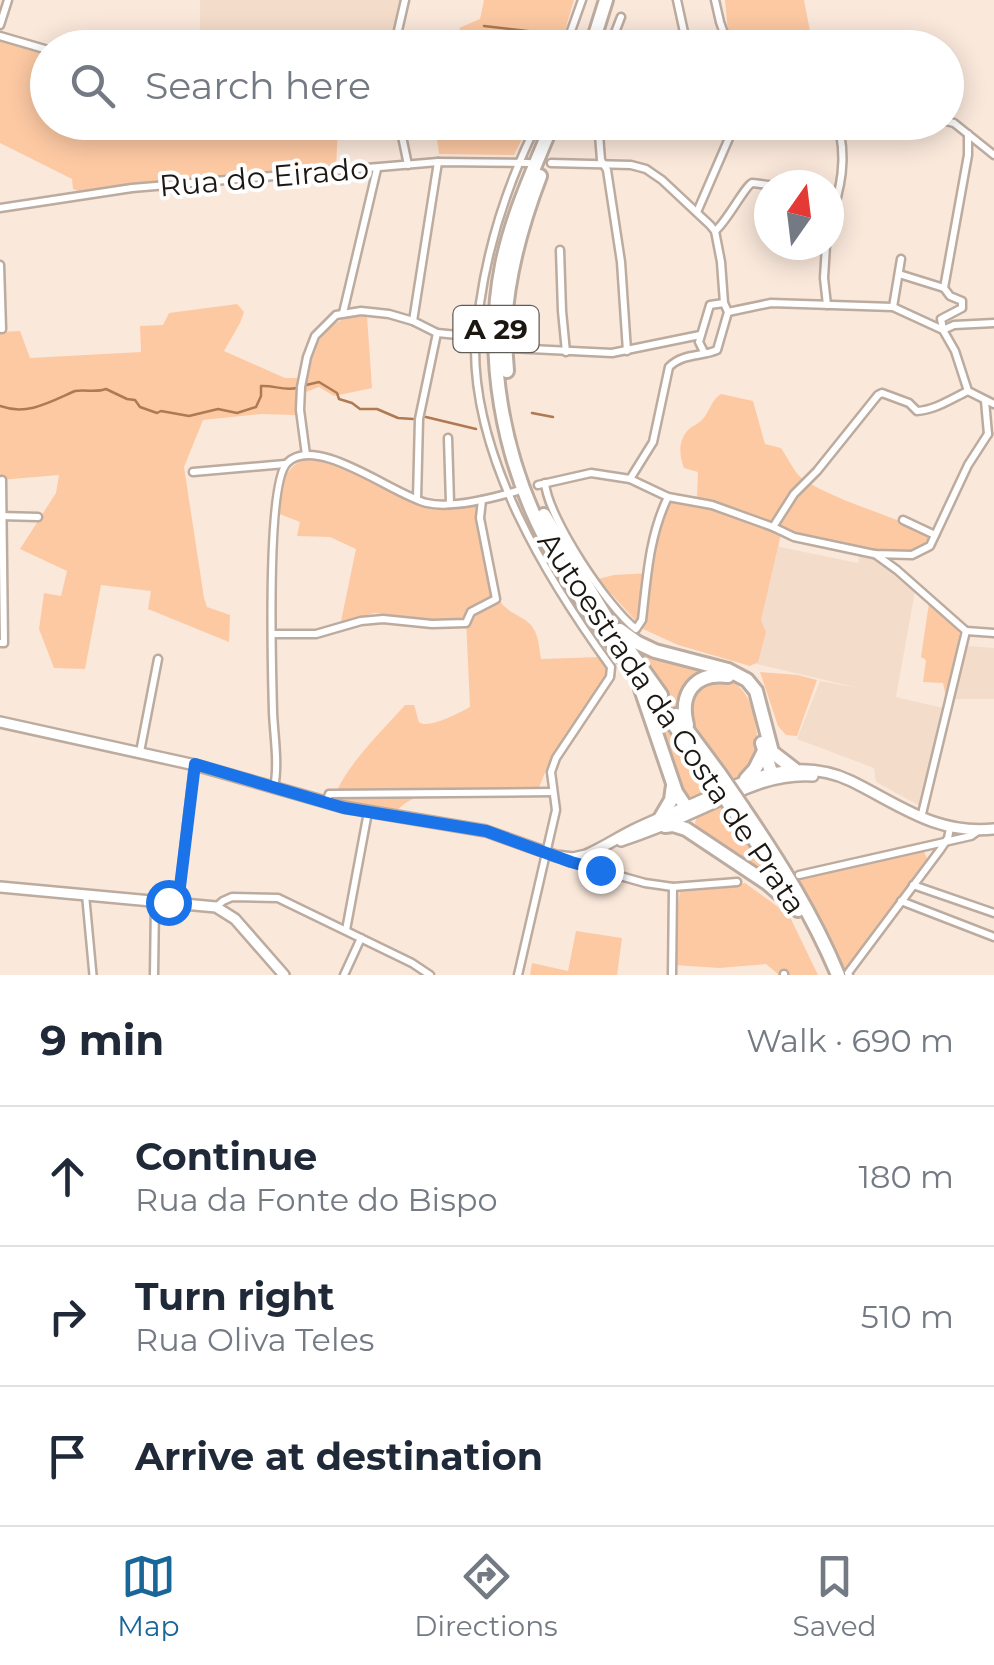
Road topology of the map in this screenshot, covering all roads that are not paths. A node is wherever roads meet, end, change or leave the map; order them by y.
1 (8, 0) edge
2 (405, 0) edge
3 (582, 0) edge
4 (597, 0) edge
5 (606, 0) edge
6 (677, 0) edge
7 (715, 0) edge
8 (621, 17) dead end
9 (0, 25) edge
10 (398, 30) edge
11 (572, 30) edge
12 (588, 30) edge
13 (597, 30) edge
14 (616, 30) edge
15 (684, 30) edge
16 (723, 30) edge
17 (0, 36) edge
18 (30, 45) edge
19 (964, 132) edge
20 (968, 134) junction
21 (403, 140) edge
22 (529, 140) edge
23 (546, 140) edge
24 (555, 140) edge
25 (599, 140) edge
26 (728, 140) edge
27 (840, 140) edge
28 (992, 154) edge
29 (968, 155) junction
30 (438, 162) junction
31 (518, 162) junction
32 (530, 163) dead end
33 (551, 163) dead end
34 (408, 165) junction
35 (604, 165) junction
36 (377, 169) junction
37 (843, 170) edge
38 (754, 183) edge
39 (0, 208) edge
40 (696, 212) junction
41 (715, 232) junction
42 (560, 250) dead end
43 (901, 259) dead end
44 (825, 260) edge
45 (0, 265) edge
46 (899, 274) junction
47 (944, 288) junction
48 (827, 304) junction
49 (894, 307) junction
50 (726, 308) junction
51 (343, 313) junction
52 (413, 321) junction
53 (994, 324) edge
54 (2, 329) dead end
55 (943, 330) junction
56 (437, 333) junction
57 (700, 336) junction
58 (475, 338) junction
59 (490, 343) dead end
60 (510, 348) dead end
61 (628, 351) junction
62 (566, 352) junction
63 (704, 352) junction
64 (968, 391) junction
65 (985, 401) junction
66 (994, 404) edge
67 (992, 435) edge
68 (448, 438) dead end
69 (306, 455) junction
70 (286, 464) junction
71 (193, 472) dead end
72 (630, 478) junction
73 (2, 480) edge
74 (517, 491) dead end
75 (506, 494) junction
76 (668, 497) junction
77 (417, 499) junction
78 (482, 500) junction
79 (450, 503) junction
80 (1, 516) edge
81 (38, 517) dead end
82 (903, 520) dead end
83 (773, 528) junction
84 (935, 535) junction
85 (874, 554) junction
86 (899, 556) junction
87 (897, 570) junction
88 (609, 622) junction
89 (966, 631) junction
90 (994, 633) edge
91 (273, 634) junction
92 (2, 639) edge
93 (158, 659) dead end
94 (637, 678) junction
95 (0, 722) edge
96 (690, 732) junction
97 (140, 752) junction
98 (768, 752) junction
99 (195, 764) junction
100 (794, 768) junction
101 (714, 774) junction
102 (772, 777) junction
103 (746, 779) junction
104 (673, 783) junction
105 (274, 788) junction
106 (553, 792) junction
107 (874, 794) junction
108 (326, 803) junction
109 (693, 808) junction
110 (738, 809) junction
111 (368, 812) junction
112 (921, 818) junction
113 (663, 821) junction
114 (950, 828) junction
115 (994, 830) edge
116 (978, 831) junction
117 (696, 836) junction
118 (946, 842) junction
119 (551, 854) junction
120 (586, 854) junction
121 (591, 868) junction
122 (799, 875) dead end
123 (737, 882) dead end
124 (913, 885) junction
125 (0, 887) edge
126 (673, 887) junction
127 (86, 900) dead end
128 (155, 900) junction
129 (901, 901) junction
130 (178, 903) junction
131 (216, 907) junction
132 (798, 910) junction
133 (994, 913) edge
134 (346, 930) junction
135 (994, 937) edge
136 (361, 938) junction
137 (93, 975) edge
138 (154, 975) edge
139 (284, 975) edge
140 (344, 975) edge
141 (430, 975) edge
142 (518, 975) edge
143 (672, 975) edge
144 (829, 975) edge
145 (838, 975) edge
146 (849, 975) edge

1 - 9 street
2 - 10 street
3 - 11 street
4 - 12 highway
5 - 13 highway
6 - 15 street
7 - 16 street
8 - 14 street
17 - 18 street
19 - 20 street
20 - 28 street
20 - 29 street
21 - 34 street
22 - 31 street
23 - 94 highway, Autoestrada da Costa de Prata / A 29
24 - 88 highway, Autoestrada da Costa de Prata / A 29
25 - 35 street
26 - 40 street
27 - 37 street
28 - 29 street
29 - 47 street
30 - 31 street, Rua do Eirado
30 - 34 street, Rua do Eirado
30 - 52 street
31 - 32 street, Rua do Eirado
31 - 58 street
33 - 35 street
34 - 36 street, Rua do Eirado
35 - 40 street
35 - 61 street
36 - 39 street, Rua do Eirado
36 - 51 street
38 - 41 street
40 - 41 street
41 - 50 street
42 - 62 street
43 - 46 street
44 - 48 street
45 - 54 street
46 - 47 street
46 - 49 street
47 - 55 street
48 - 49 street
48 - 50 street
49 - 55 street
50 - 57 street
50 - 63 street
51 - 52 street
51 - 69 street
52 - 56 street
53 - 55 street
55 - 64 street
56 - 58 street
56 - 77 street
57 - 61 street
57 - 63 street
58 - 59 street
58 - 75 street
60 - 62 street
61 - 62 street
63 - 72 street
64 - 65 street
64 - 83 street
65 - 66 street
65 - 67 street
67 - 84 street
68 - 79 street
69 - 70 street
69 - 77 street
70 - 71 street
70 - 91 street
72 - 76 street
72 - 76 street
73 - 80 street
74 - 75 street
75 - 78 street
75 - 106 street
76 - 83 street
77 - 79 street
78 - 79 street
78 - 91 street
80 - 81 street
80 - 92 street
82 - 84 street
83 - 85 street
84 - 86 street
85 - 86 street
85 - 87 street
86 - 87 street
87 - 89 street
88 - 96 highway, Autoestrada da Costa de Prata / A 29
88 - 98 highway
89 - 90 street
89 - 112 street
91 - 105 street
93 - 97 street
94 - 101 highway, Autoestrada da Costa de Prata / A 29
94 - 104 highway
95 - 97 main road
96 - 98 highway
96 - 101 highway, Autoestrada da Costa de Prata / A 29
97 - 99 main road
98 - 100 highway
98 - 102 highway
98 - 103 highway
99 - 105 main road
99 - 130 street
100 - 102 main road
100 - 107 main road
101 - 110 highway, Autoestrada da Costa de Prata / A 29, bridge
102 - 103 main road
102 - 107 main road
102 - 109 main road
103 - 109 main road
104 - 109 highway
104 - 113 highway
105 - 108 main road
106 - 108 street
106 - 119 street
107 - 112 main road
108 - 111 main road
109 - 113 main road
109 - 117 highway
110 - 132 highway, Autoestrada da Costa de Prata / A 29
110 - 145 highway, Autoestrada da Costa de Prata / A 29
111 - 119 main road
111 - 134 street
112 - 114 main road
113 - 117 highway
113 - 120 main road
114 - 116 main road
114 - 118 street
115 - 116 main road
116 - 118 street
117 - 132 highway
118 - 122 street
118 - 124 street
119 - 120 main road
119 - 121 street
119 - 142 street
120 - 121 street
121 - 126 street
123 - 126 street
124 - 129 street
124 - 133 street
125 - 128 main road
126 - 143 street
127 - 137 street
128 - 130 main road
128 - 138 street
129 - 135 street
129 - 146 street
130 - 131 main road
131 - 134 street
131 - 139 main road
132 - 144 highway, Autoestrada da Costa de Prata / A 29
134 - 136 street
136 - 140 street
136 - 141 street

